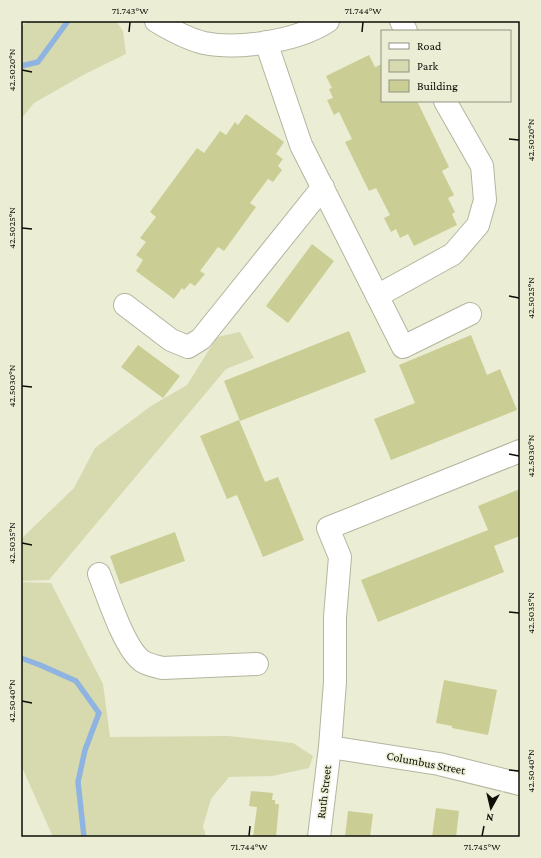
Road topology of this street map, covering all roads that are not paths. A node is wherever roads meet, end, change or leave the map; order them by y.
1 (156, 21) edge
2 (328, 21) edge
3 (401, 21) edge
4 (406, 30) edge
5 (266, 42) junction
6 (446, 102) edge
7 (323, 187) junction
8 (377, 296) junction
9 (125, 304) dead end
10 (470, 314) dead end
11 (520, 452) edge
12 (99, 574) dead end
13 (257, 664) dead end
14 (330, 747) junction
15 (520, 784) edge
16 (319, 837) edge

1 - 5 street
2 - 5 street
3 - 4 street
5 - 7 street
6 - 8 street
7 - 8 street
7 - 9 street
8 - 10 street
11 - 14 street, Ruth Street
12 - 13 street
14 - 15 street, Columbus Street
14 - 16 street, Ruth Street

